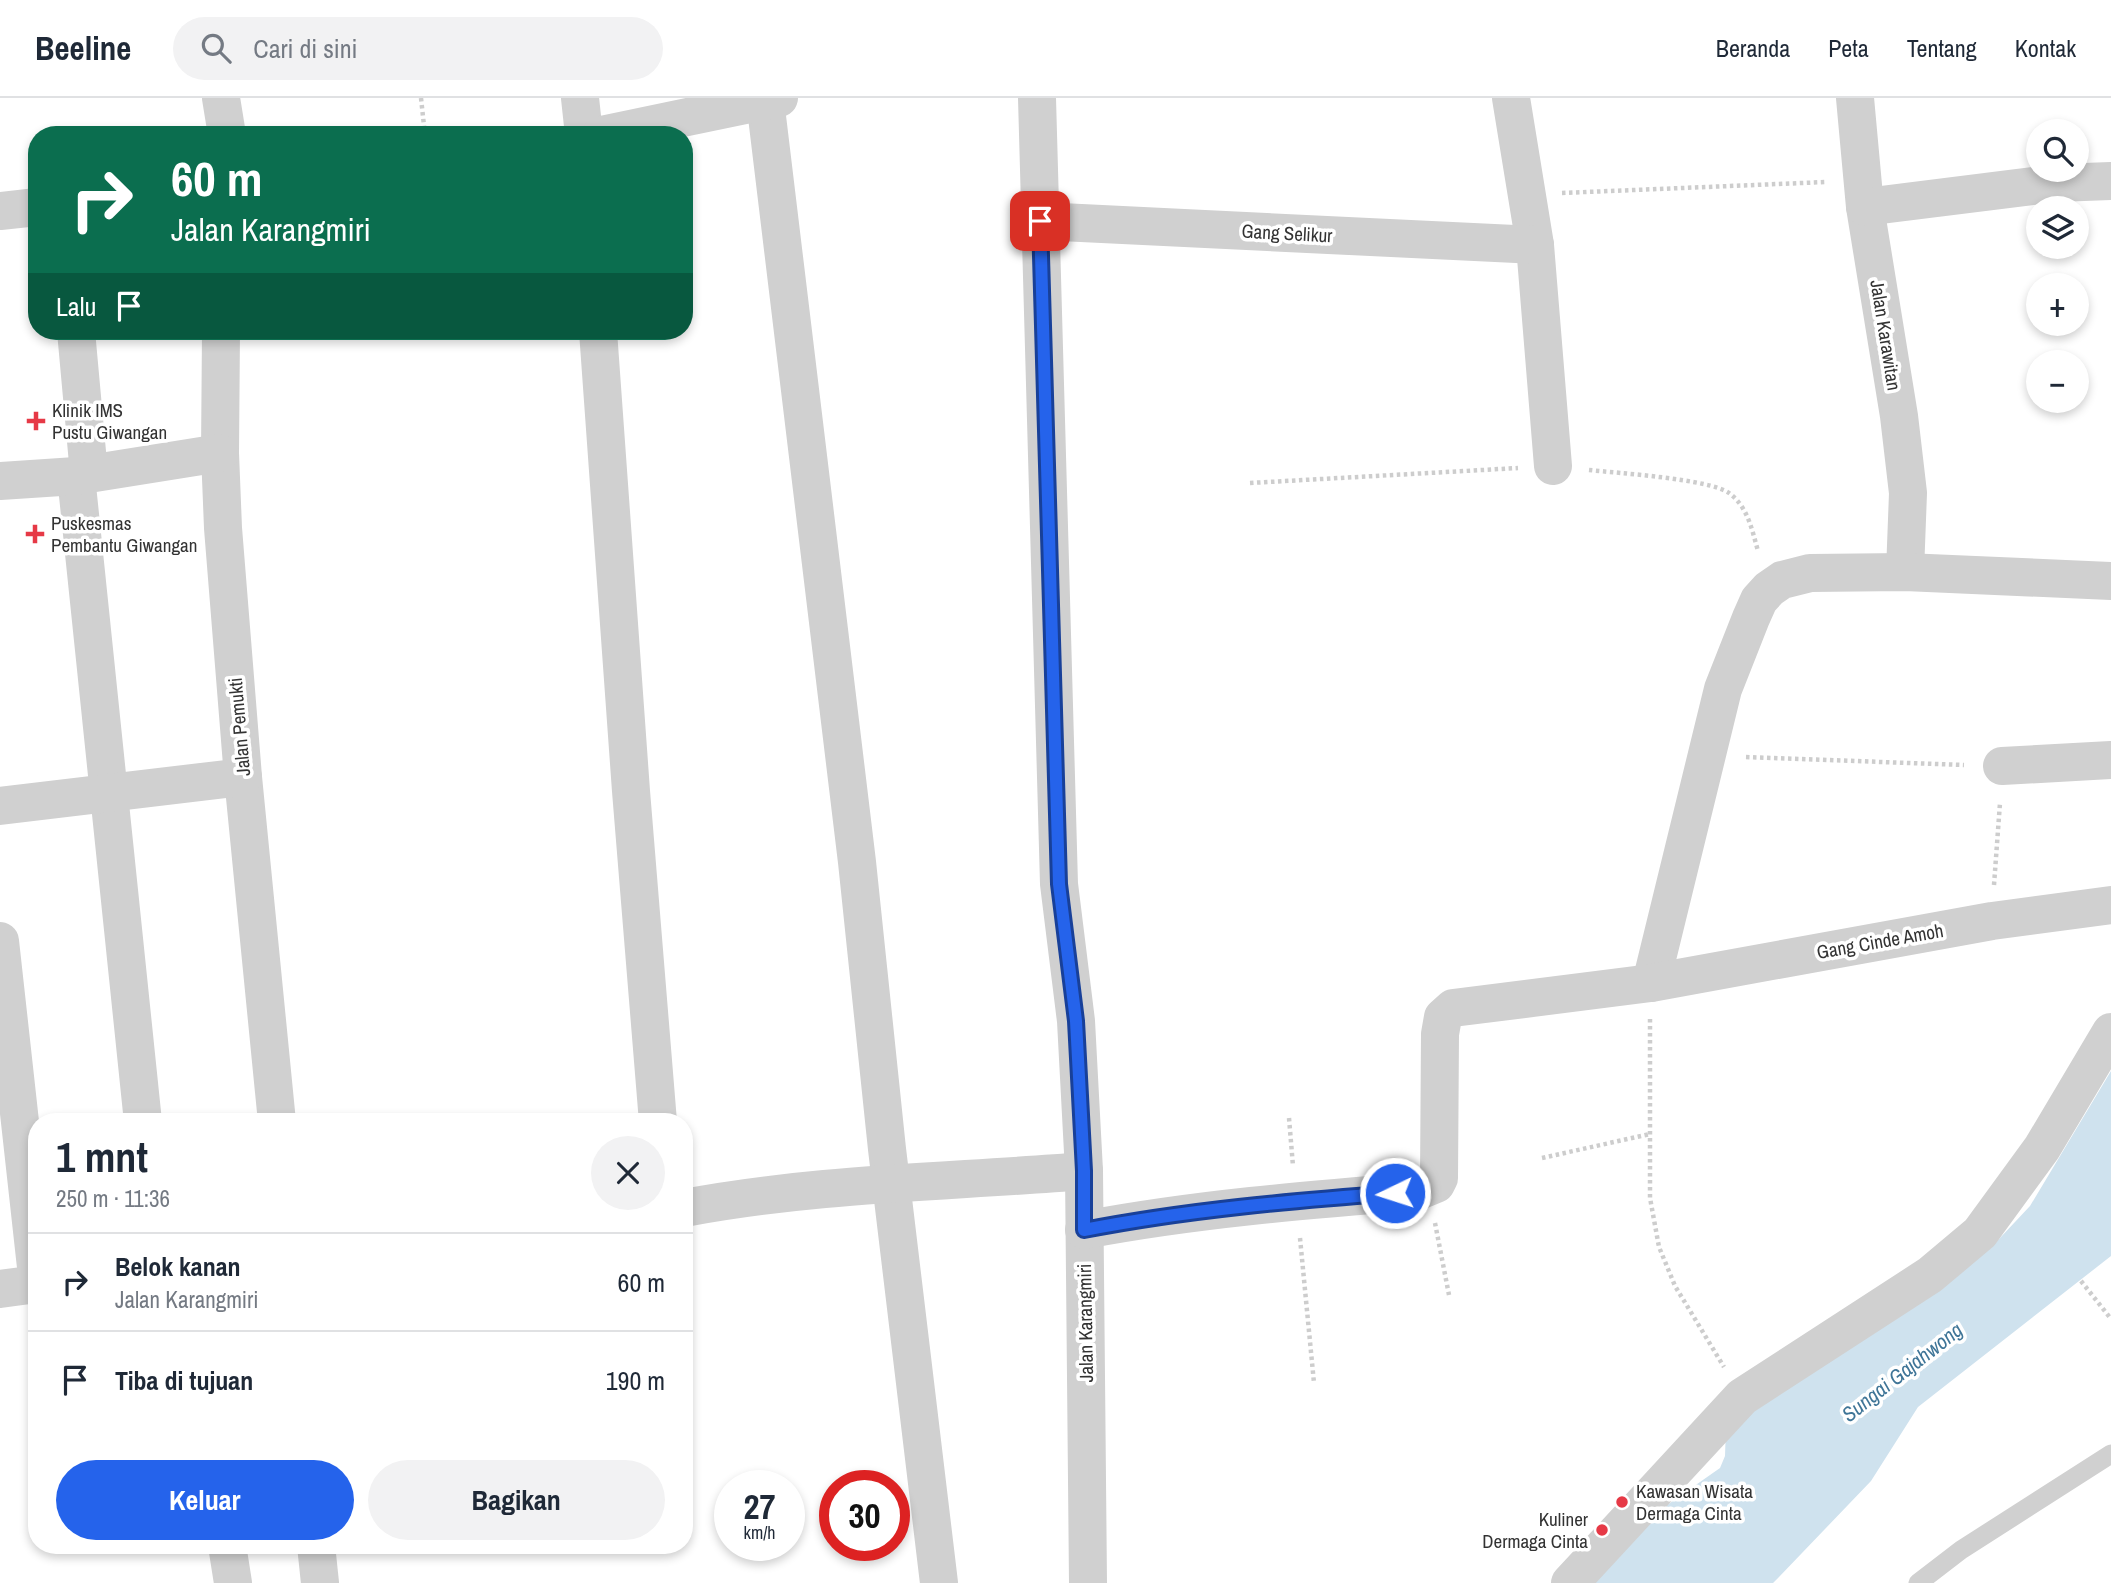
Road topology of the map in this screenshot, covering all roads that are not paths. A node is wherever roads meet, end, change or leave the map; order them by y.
1 (221, 98) edge
2 (580, 98) edge
3 (1037, 98) edge
4 (1511, 98) edge
5 (1855, 98) edge
6 (772, 99) edge
7 (226, 126) edge
8 (583, 126) edge
9 (644, 126) edge
10 (2111, 181) edge
11 (1864, 194) junction
12 (28, 207) edge
13 (0, 211) edge
14 (1040, 221) junction
15 (1535, 245) junction
16 (76, 340) edge
17 (221, 340) edge
18 (599, 340) edge
19 (220, 453) junction
20 (1553, 466) road end
21 (83, 475) junction
22 (0, 481) edge
23 (1905, 572) junction
24 (2111, 582) edge
25 (2111, 760) edge
26 (2003, 766) road end
27 (243, 777) junction
28 (109, 794) junction
29 (0, 806) edge
30 (2111, 905) edge
31 (0, 940) edge
32 (1651, 983) junction
33 (2111, 1032) edge
34 (142, 1113) edge
35 (275, 1113) edge
36 (657, 1113) edge
37 (1084, 1171) junction
38 (891, 1182) junction
39 (28, 1194) edge
40 (693, 1206) edge
41 (1084, 1230) junction
42 (28, 1285) edge
43 (0, 1289) edge
44 (2111, 1454) edge
45 (228, 1554) edge
46 (318, 1554) edge
47 (233, 1583) edge
48 (320, 1583) edge
49 (939, 1583) edge
50 (1088, 1583) edge
51 (1570, 1583) edge
52 (1918, 1583) edge

1 - 7 street
2 - 8 street
3 - 14 street, Jalan Karangmiri
4 - 15 street
5 - 11 street, Jalan Karawitan
6 - 9 street
6 - 38 street
10 - 11 street
11 - 23 street, Jalan Karawitan
12 - 13 street
14 - 15 street, Gang Selikur
14 - 37 street, Jalan Karangmiri
15 - 20 street
16 - 21 street
17 - 19 street, Jalan Pemukti
18 - 36 street
19 - 21 street
19 - 27 street, Jalan Pemukti
21 - 22 street
21 - 28 street
23 - 24 street
23 - 32 street
25 - 26 street
27 - 28 street
27 - 35 street, Jalan Pemukti
28 - 29 street
28 - 34 street
30 - 32 street, Gang Cinde Amoh
31 - 39 street
32 - 41 street, Gang Cinde Amoh
33 - 51 street
37 - 38 street
37 - 41 street, Jalan Karangmiri
38 - 40 street
38 - 49 street
41 - 50 street, Jalan Karangmiri
42 - 43 street
44 - 52 lane
45 - 47 street
46 - 48 street

